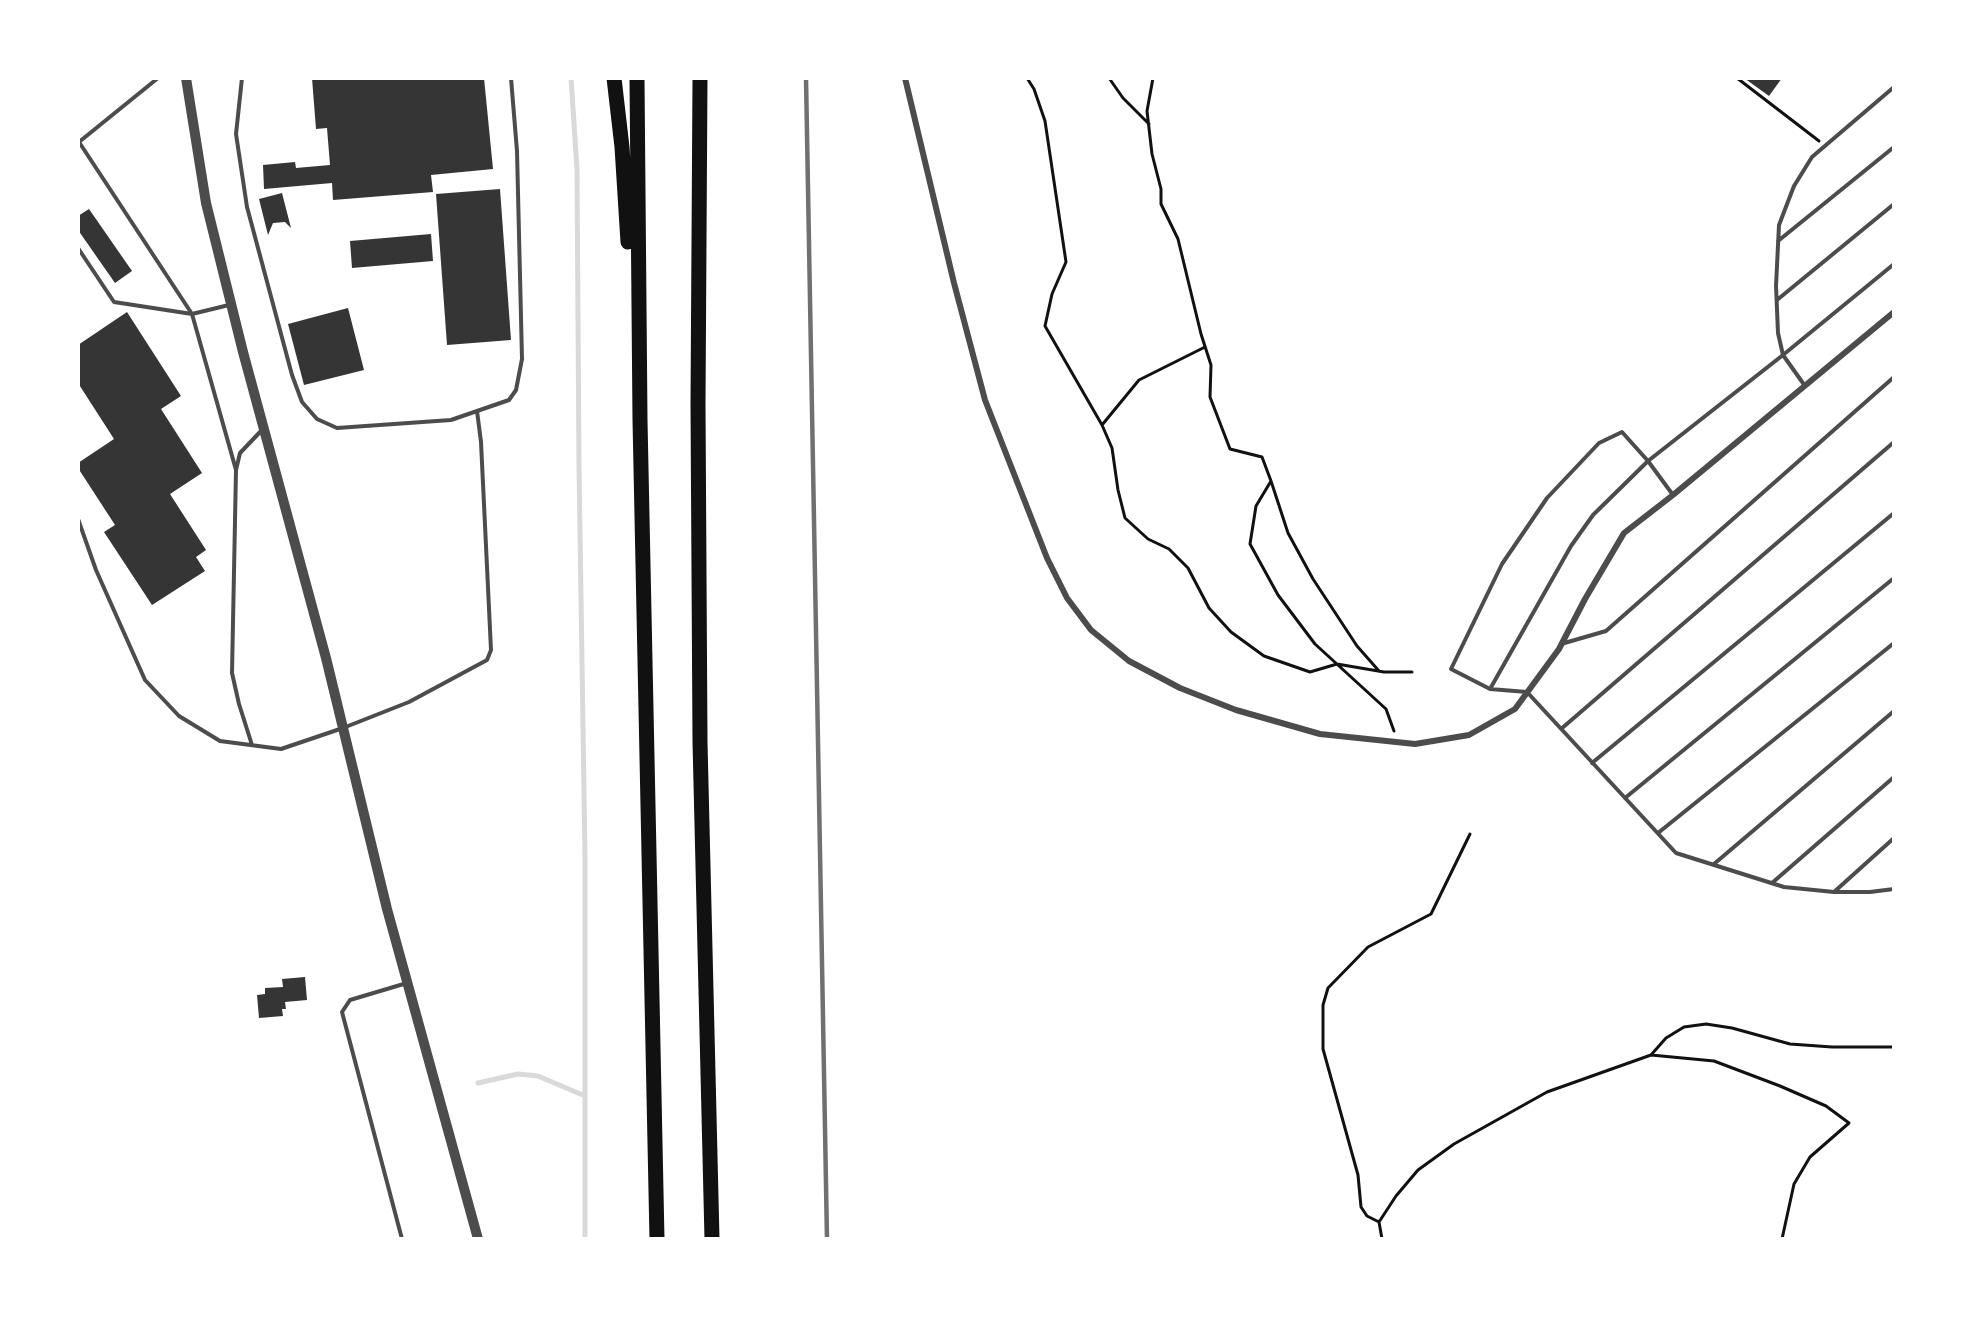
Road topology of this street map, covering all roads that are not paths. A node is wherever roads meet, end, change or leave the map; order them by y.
1 (158, 78) edge
2 (186, 78) edge
3 (242, 78) edge
4 (512, 78) edge
5 (614, 78) edge
6 (637, 78) edge
7 (700, 78) edge
8 (905, 78) edge
9 (1894, 87) edge
10 (79, 144) edge
11 (1894, 147) edge
12 (1894, 204) edge
13 (1778, 241) junction
14 (78, 249) edge
15 (1894, 264) edge
16 (1776, 301) junction
17 (231, 305) junction
18 (1894, 312) edge
19 (192, 314) junction
20 (1783, 355) junction
21 (1894, 377) edge
22 (1805, 386) junction
23 (477, 411) junction
24 (640, 420) junction
25 (264, 428) junction
26 (1894, 442) edge
27 (1648, 461) junction
28 (236, 470) junction
29 (1673, 495) junction
30 (1894, 513) edge
31 (78, 519) edge
32 (1894, 578) edge
33 (1894, 643) edge
34 (1561, 644) junction
35 (1490, 689) junction
36 (1527, 693) junction
37 (1894, 711) edge
38 (344, 728) junction
39 (1561, 729) junction
40 (252, 745) junction
41 (1592, 763) junction
42 (1894, 777) edge
43 (1625, 798) junction
44 (1658, 833) junction
45 (1894, 838) edge
46 (1713, 865) junction
47 (1772, 883) junction
48 (1894, 889) edge
49 (1834, 892) junction
50 (408, 983) junction
51 (402, 1239) edge
52 (478, 1239) edge
53 (657, 1239) edge
54 (712, 1239) edge

1 - 10 lane
2 - 17 street
3 - 23 lane
4 - 23 lane
5 - 24 highway
6 - 24 highway
7 - 54 highway
8 - 36 street
9 - 13 lane
10 - 19 lane
11 - 13 lane
12 - 16 lane
13 - 16 lane
14 - 19 lane
15 - 20 lane
16 - 20 lane
17 - 19 lane
17 - 25 street
18 - 22 street
19 - 28 lane
20 - 22 lane
20 - 27 lane
21 - 34 lane
22 - 29 street
23 - 38 lane
24 - 53 highway
25 - 28 lane
25 - 38 street
26 - 39 lane
27 - 29 lane
27 - 35 lane
27 - 35 lane
28 - 40 lane
29 - 34 street
30 - 41 lane
31 - 40 lane
32 - 43 lane
33 - 44 lane
34 - 36 street
35 - 36 lane
36 - 39 lane
37 - 46 lane
38 - 40 lane
38 - 50 street
39 - 41 lane
41 - 43 lane
42 - 47 lane
43 - 44 lane
44 - 46 lane
45 - 49 lane
46 - 47 lane
47 - 49 lane
48 - 49 lane
50 - 51 lane
50 - 52 street

